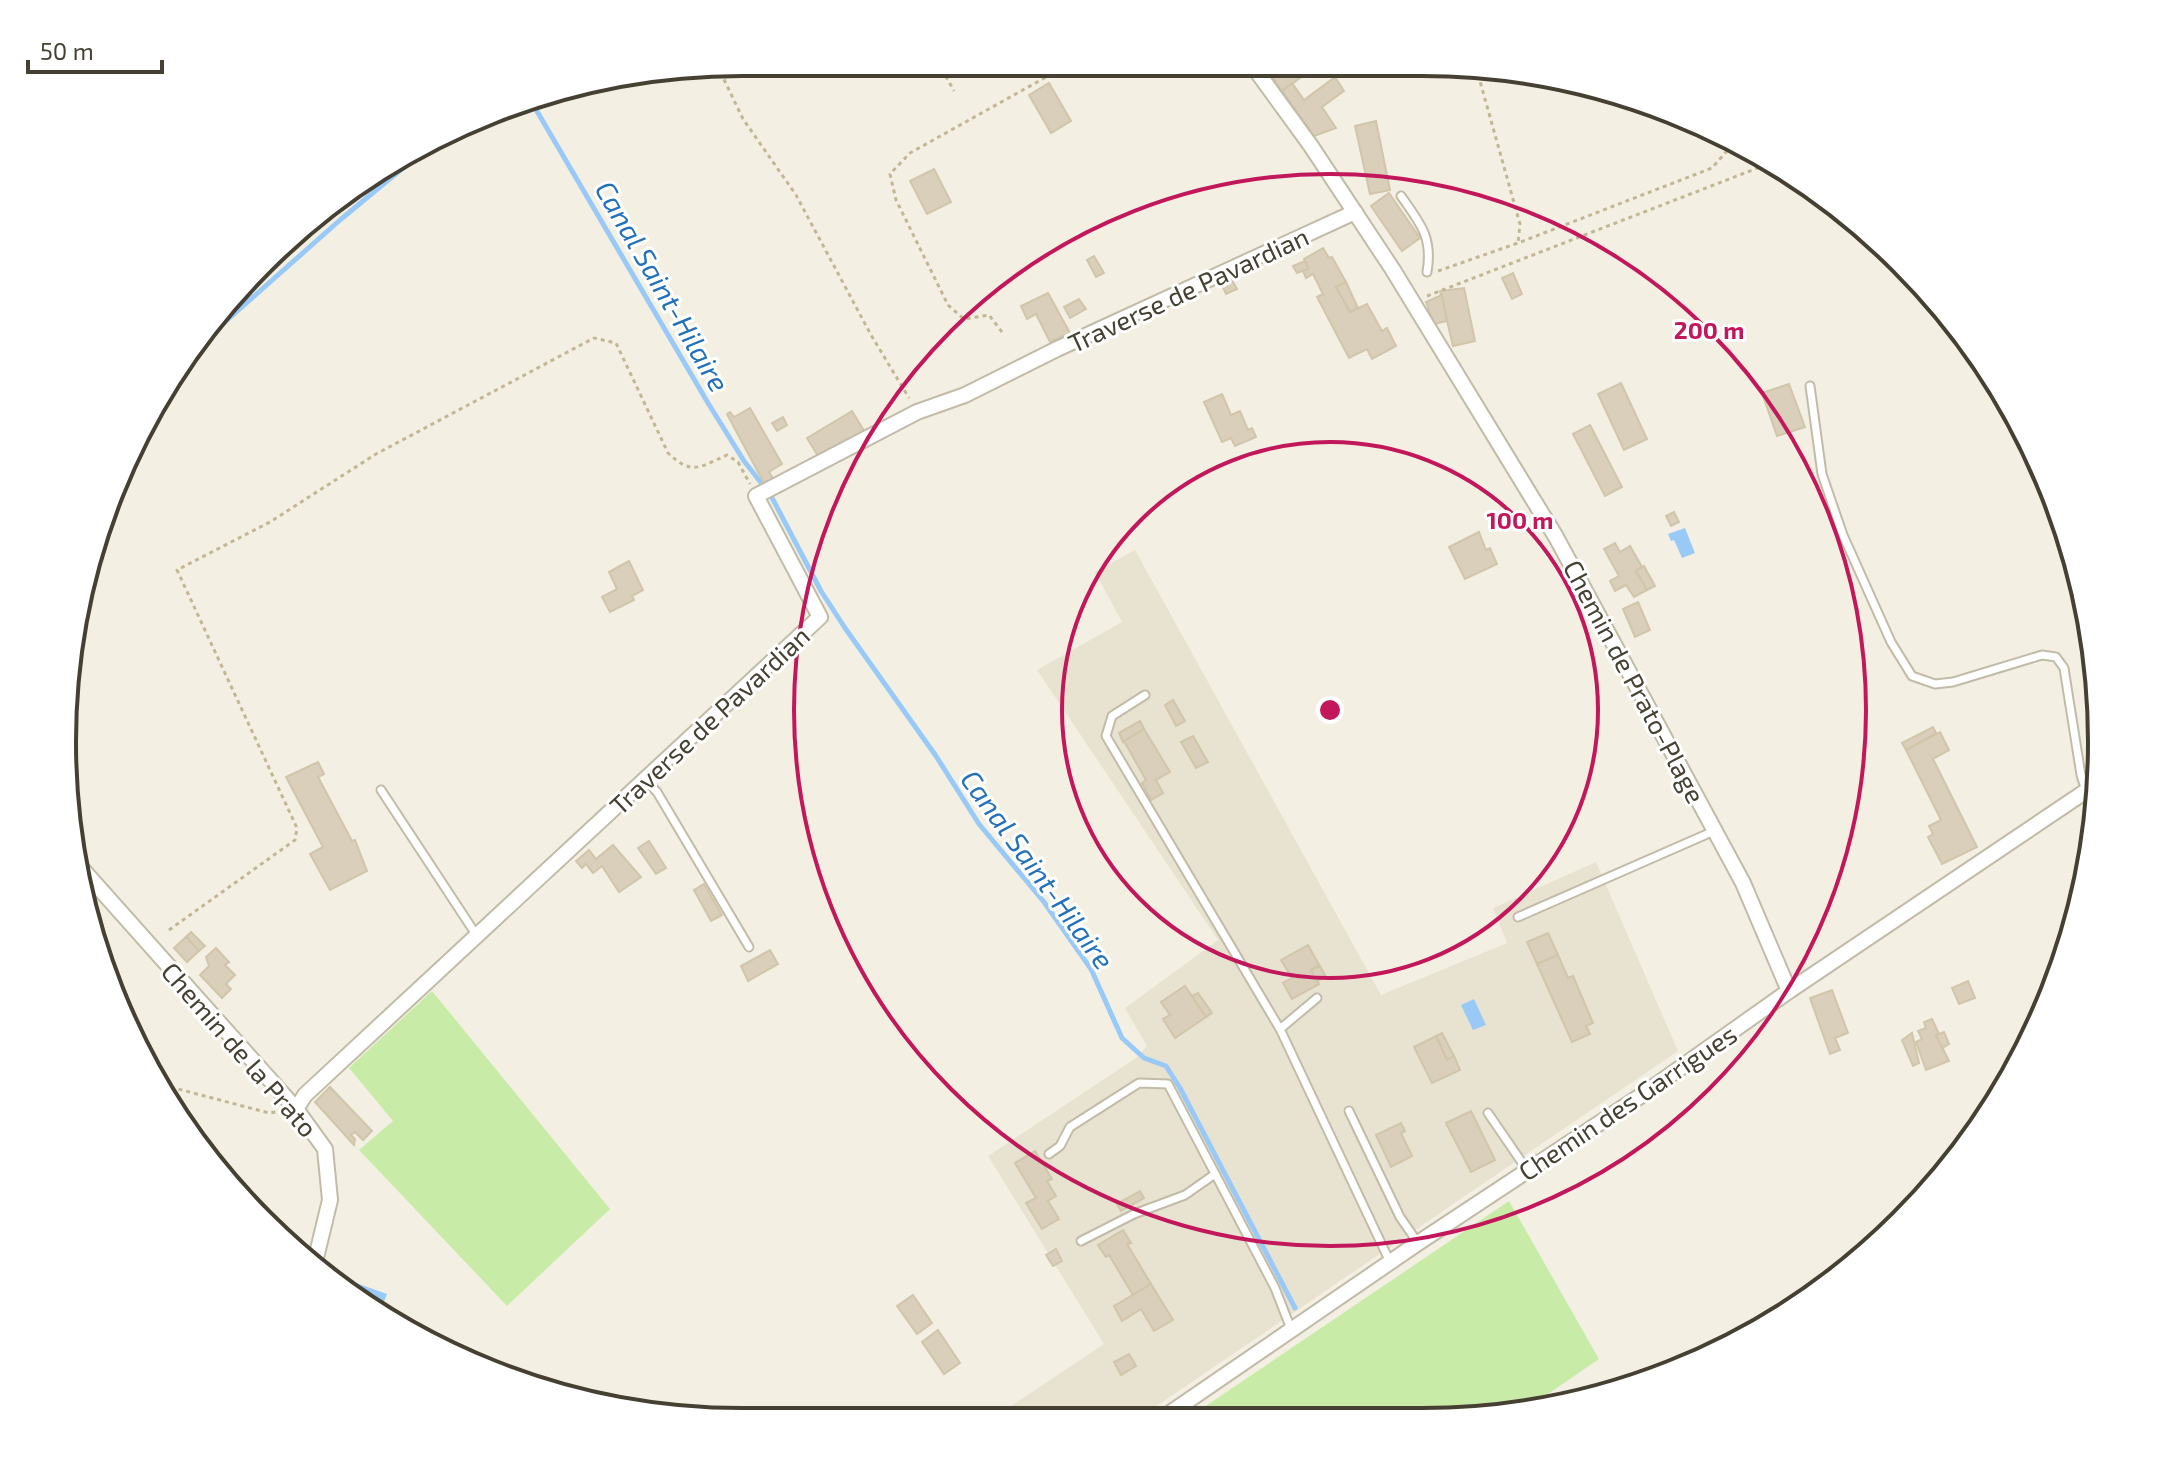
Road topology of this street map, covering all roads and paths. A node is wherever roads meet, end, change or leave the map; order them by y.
1 (723, 76) edge
2 (946, 76) edge
3 (1048, 76) edge
4 (1260, 76) edge
5 (1479, 79) edge
6 (954, 91) dead end
7 (1727, 150) edge
8 (1759, 168) edge
9 (1401, 196) dead end
10 (1355, 212) junction
11 (1518, 243) junction
12 (1427, 272) joint
13 (1414, 304) junction
14 (1002, 332) dead end
15 (1810, 386) dead end
16 (917, 412) junction
17 (756, 496) junction
18 (1145, 695) dead end
19 (645, 780) junction
20 (2087, 782) edge
21 (381, 790) dead end
22 (2086, 791) edge
23 (1715, 830) junction
24 (91, 878) edge
25 (1518, 917) dead end
26 (169, 930) dead end
27 (477, 936) junction
28 (749, 947) dead end
29 (1789, 991) junction
30 (1317, 998) dead end
31 (1280, 1029) junction
32 (173, 1088) edge
33 (296, 1109) junction
34 (1349, 1111) dead end
35 (1488, 1113) dead end
36 (1049, 1154) dead end
37 (1527, 1170) junction
38 (1215, 1174) junction
39 (1081, 1241) dead end
40 (1418, 1243) junction
41 (317, 1254) edge
42 (1391, 1264) junction
43 (1291, 1329) junction
44 (1177, 1408) edge

1 - 16 path
2 - 6 path
3 - 14 path
4 - 10 street, Chemin de Prato-Plage
5 - 11 path
7 - 11 path
8 - 13 path
9 - 12 lane
10 - 13 street, Chemin de Prato-Plage
10 - 16 street, Traverse de Pavardian
11 - 12 path
13 - 23 street, Chemin de Prato-Plage
15 - 20 lane
16 - 17 street, Traverse de Pavardian
17 - 19 street, Traverse de Pavardian
17 - 26 path
18 - 31 lane
19 - 27 street, Traverse de Pavardian
19 - 28 lane
21 - 27 lane
22 - 29 street, Chemin des Garrigues
23 - 25 lane
23 - 29 street, Chemin de Prato-Plage
24 - 33 street, Chemin de la Prato
27 - 33 street, Traverse de Pavardian
29 - 37 street, Chemin des Garrigues
30 - 31 lane
31 - 42 lane
32 - 33 path
33 - 41 street, Chemin de la Prato
34 - 40 lane
35 - 37 lane
36 - 38 lane
37 - 40 street, Chemin des Garrigues
38 - 39 lane
38 - 43 lane
40 - 42 street, Chemin des Garrigues
42 - 43 street, Chemin des Garrigues
43 - 44 street, Chemin des Garrigues

